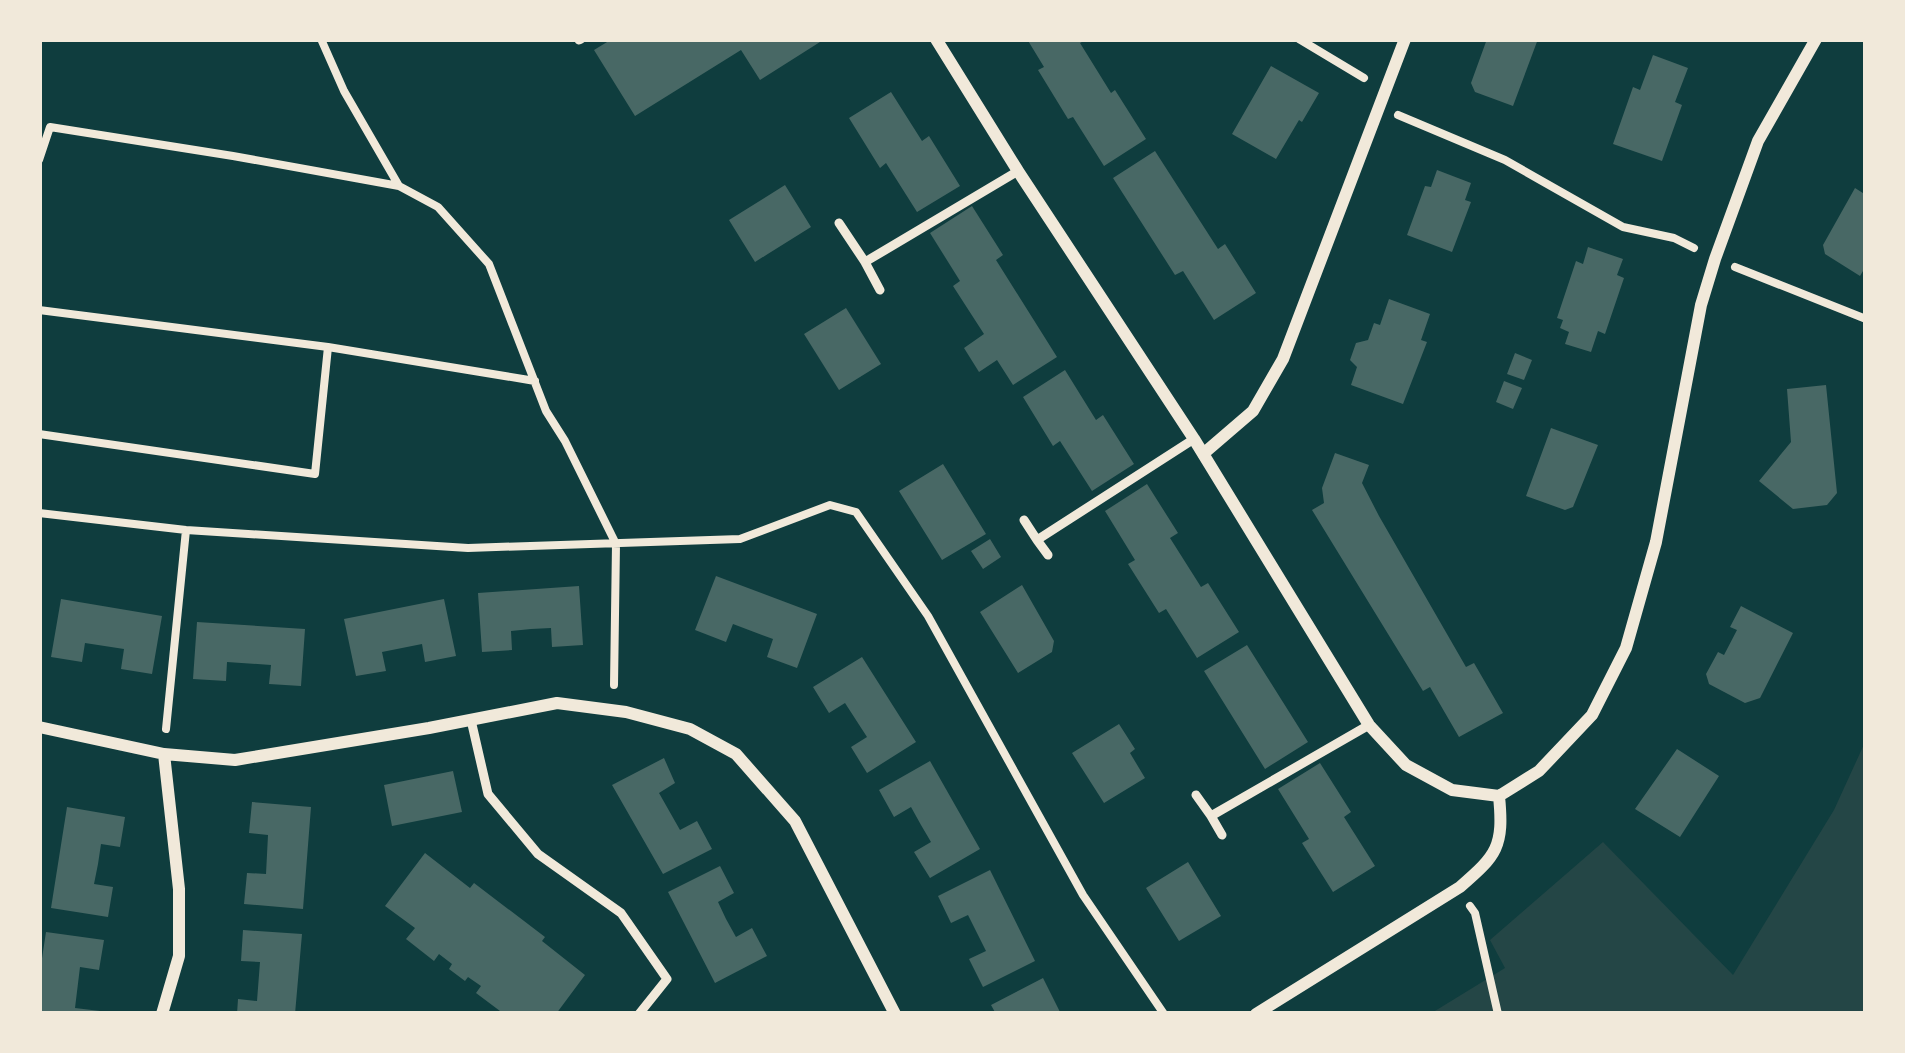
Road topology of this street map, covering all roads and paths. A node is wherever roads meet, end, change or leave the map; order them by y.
1 (321, 39) edge
2 (936, 39) edge
3 (1299, 39) edge
4 (1405, 39) edge
5 (1816, 39) edge
6 (1385, 91) junction
7 (1380, 107) junction
8 (39, 160) edge
9 (1018, 171) junction
10 (399, 186) junction
11 (839, 224) dead end
12 (1715, 259) junction
13 (865, 262) junction
14 (880, 290) dead end
15 (39, 310) edge
16 (1866, 319) edge
17 (328, 346) junction
18 (536, 382) junction
19 (39, 434) edge
20 (1194, 440) junction
21 (1202, 454) junction
22 (39, 513) edge
23 (1024, 520) dead end
24 (186, 530) junction
25 (1037, 540) junction
26 (616, 544) junction
27 (1048, 556) dead end
28 (614, 710) junction
29 (471, 720) junction
30 (1369, 725) junction
31 (39, 727) edge
32 (164, 754) junction
33 (1196, 795) dead end
34 (1499, 796) junction
35 (1211, 816) junction
36 (1222, 835) dead end
37 (1460, 887) junction
38 (162, 1014) edge
39 (639, 1014) edge
40 (895, 1014) edge
41 (1164, 1014) edge
42 (1256, 1014) edge
43 (1498, 1014) edge

1 - 10 path
2 - 9 street
3 - 6 path
4 - 6 street
5 - 12 street
6 - 7 street
7 - 12 path
7 - 21 street
8 - 10 path
9 - 13 lane
9 - 20 street
10 - 18 path
11 - 13 lane
12 - 16 path
12 - 34 street
13 - 14 lane
15 - 17 path
17 - 18 path
17 - 19 path
18 - 26 path
20 - 21 street
20 - 25 lane
21 - 30 street
22 - 24 path
23 - 25 lane
24 - 26 path
24 - 32 path
25 - 27 lane
26 - 28 path
26 - 41 path
28 - 29 street
28 - 40 street
29 - 32 street
29 - 39 lane
30 - 34 street
30 - 35 lane
31 - 32 street
32 - 38 street
33 - 35 lane
34 - 37 street
35 - 36 lane
37 - 42 street
37 - 43 path

